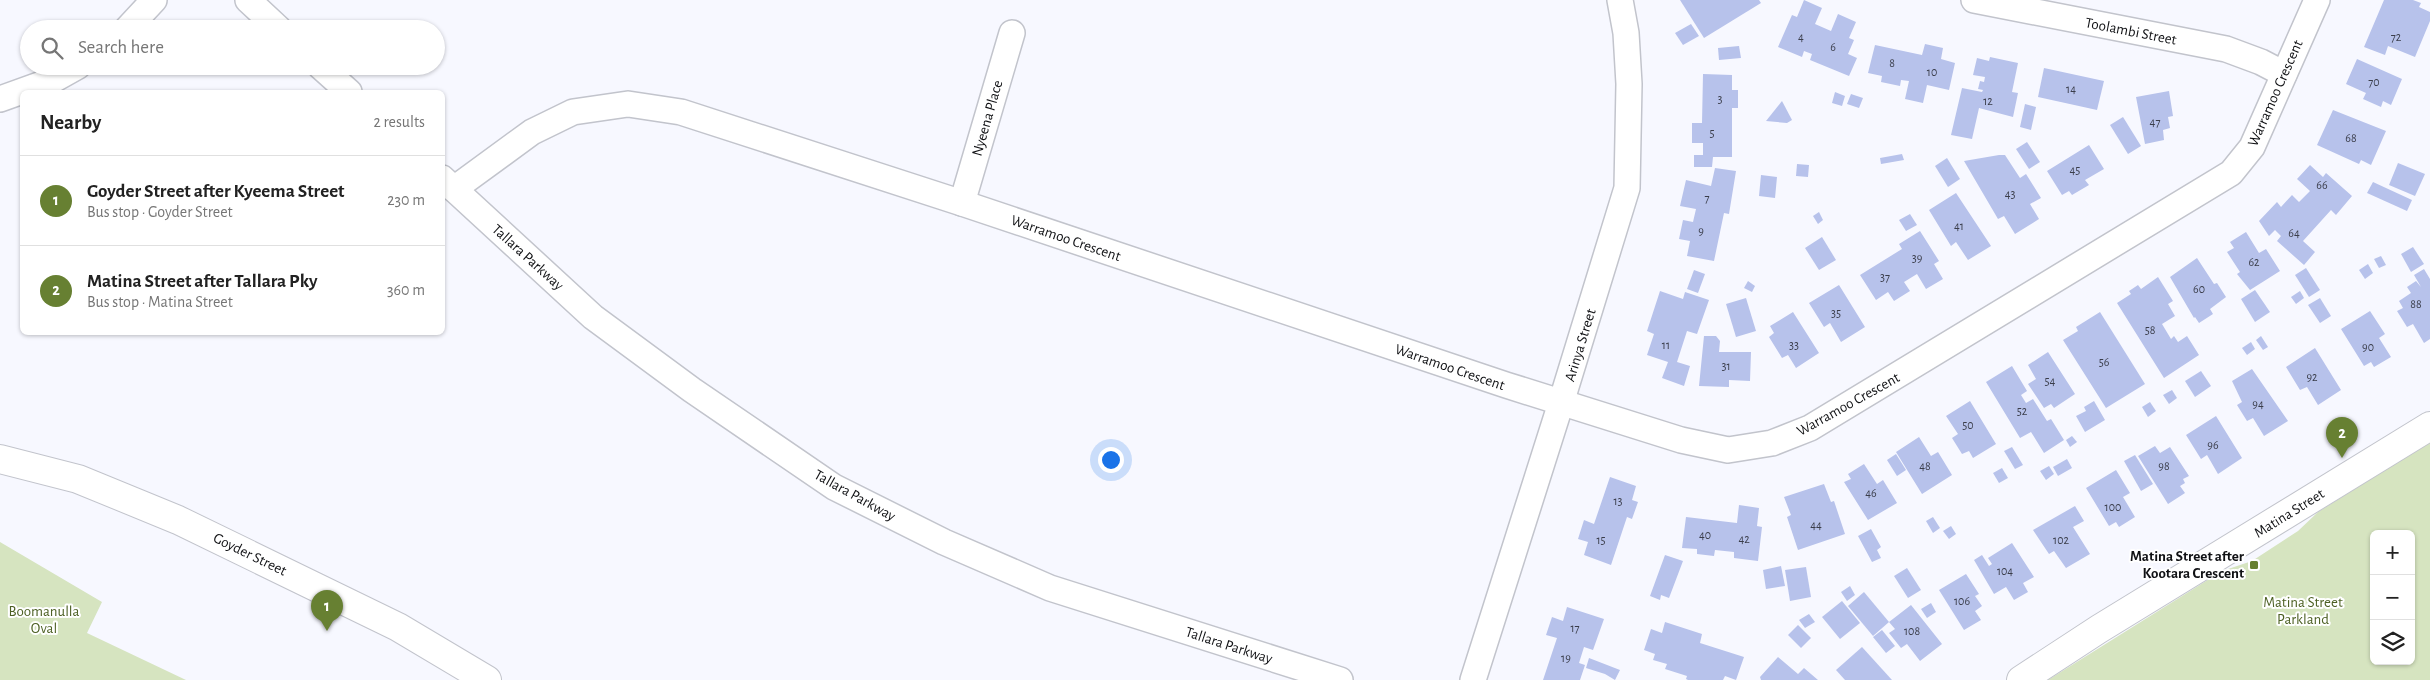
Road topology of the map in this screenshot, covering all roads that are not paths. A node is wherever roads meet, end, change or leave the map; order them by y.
1 (154, 0) edge
2 (248, 0) edge
3 (1620, 0) edge
4 (1974, 0) edge
5 (2317, 0) edge
6 (135, 20) edge
7 (269, 20) edge
8 (1012, 34) dead end
9 (2284, 74) junction
10 (62, 75) edge
11 (330, 75) edge
12 (25, 90) edge
13 (347, 90) edge
14 (20, 92) edge
15 (0, 99) edge
16 (448, 184) edge
17 (962, 203) junction
18 (1561, 403) junction
19 (2430, 426) edge
20 (0, 459) edge
21 (487, 680) edge
22 (1340, 680) edge
23 (1473, 680) edge
24 (2021, 680) edge

1 - 6 street
2 - 7 street
3 - 18 street, Arinya Street
4 - 9 street, Toolambi Street
5 - 9 street, Warramoo Crescent
8 - 17 street, Nyeena Place
9 - 18 street, Warramoo Crescent
10 - 12 street
11 - 13 street
14 - 15 street
16 - 17 street, Warramoo Crescent
16 - 22 street, Tallara Parkway
17 - 18 street, Warramoo Crescent
18 - 23 street, Arinya Street
19 - 24 street, Matina Street
20 - 21 street, Goyder Street

